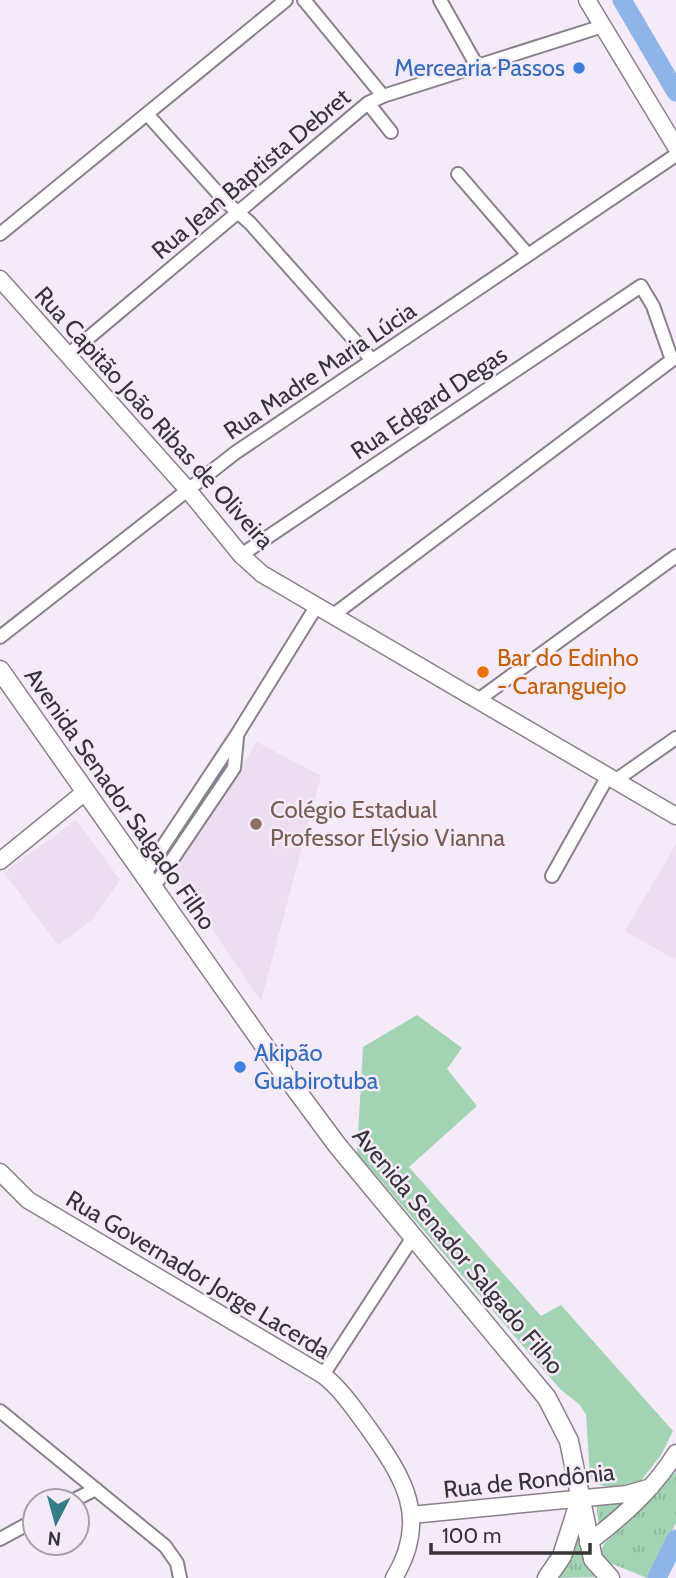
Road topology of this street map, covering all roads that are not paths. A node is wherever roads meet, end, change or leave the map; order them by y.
1 (286, 0) edge
2 (304, 0) edge
3 (440, 0) edge
4 (587, 0) edge
5 (603, 26) junction
6 (477, 66) junction
7 (383, 96) junction
8 (368, 103) junction
9 (147, 114) junction
10 (391, 132) dead end
11 (676, 147) edge
12 (676, 155) edge
13 (458, 174) dead end
14 (238, 212) junction
15 (0, 234) edge
16 (528, 255) junction
17 (0, 279) edge
18 (68, 355) junction
19 (372, 360) junction
20 (188, 490) junction
21 (241, 555) junction
22 (676, 556) edge
23 (316, 607) junction
24 (332, 616) junction
25 (0, 637) edge
26 (0, 670) edge
27 (478, 700) junction
28 (676, 738) edge
29 (612, 778) junction
30 (85, 792) junction
31 (676, 816) edge
32 (0, 861) edge
33 (552, 876) dead end
34 (148, 881) junction
35 (0, 1172) edge
36 (414, 1237) junction
37 (323, 1375) junction
38 (0, 1410) edge
39 (676, 1453) edge
40 (650, 1487) junction
41 (96, 1489) junction
42 (91, 1492) edge
43 (580, 1499) junction
44 (411, 1515) junction
45 (21, 1528) edge
46 (0, 1539) edge
47 (589, 1543) junction
48 (180, 1578) edge
49 (394, 1578) edge
50 (547, 1578) edge
51 (610, 1578) edge

1 - 9 street
2 - 7 street
3 - 6 street
4 - 5 street
5 - 6 street, Rua Jean Baptista Debret
5 - 11 street
6 - 7 street, Rua Jean Baptista Debret
7 - 8 street, Rua Jean Baptista Debret
8 - 10 street
8 - 14 street, Rua Jean Baptista Debret
9 - 14 street
9 - 15 street
12 - 16 street, Rua Madre Maria Lúcia
13 - 16 street
14 - 18 street, Rua Jean Baptista Debret
14 - 19 street
16 - 19 street, Rua Madre Maria Lúcia
17 - 18 street, Rua Capitão João Ribas de Oliveira
18 - 20 street, Rua Capitão João Ribas de Oliveira
19 - 20 street, Rua Madre Maria Lúcia
20 - 21 street, Rua Capitão João Ribas de Oliveira
20 - 25 street, Rua Madre Maria Lúcia
21 - 23 street, Rua Capitão João Ribas de Oliveira
21 - 24 street, Rua Edgard Degas
22 - 27 street
23 - 24 street, Rua Capitão João Ribas de Oliveira
23 - 34 street
24 - 27 street, Rua Capitão João Ribas de Oliveira
26 - 30 main road, Avenida Senador Salgado Filho
27 - 29 street, Rua Capitão João Ribas de Oliveira
28 - 29 street
29 - 31 street, Rua Capitão João Ribas de Oliveira
29 - 33 street
30 - 32 street
30 - 34 main road, Avenida Senador Salgado Filho
34 - 36 main road, Avenida Senador Salgado Filho
35 - 37 street, Rua Governador Jorge Lacerda
36 - 37 street
36 - 43 main road, Avenida Senador Salgado Filho
37 - 44 street, Rua Governador Jorge Lacerda
38 - 41 street
39 - 40 street
40 - 43 street, Rua de Rondônia
40 - 47 street
41 - 42 street
41 - 48 street
43 - 44 street, Rua de Rondônia
43 - 47 main road
43 - 50 main road, Avenida Senador Salgado Filho
44 - 49 street, Rua Governador Jorge Lacerda
45 - 46 street
47 - 51 main road

